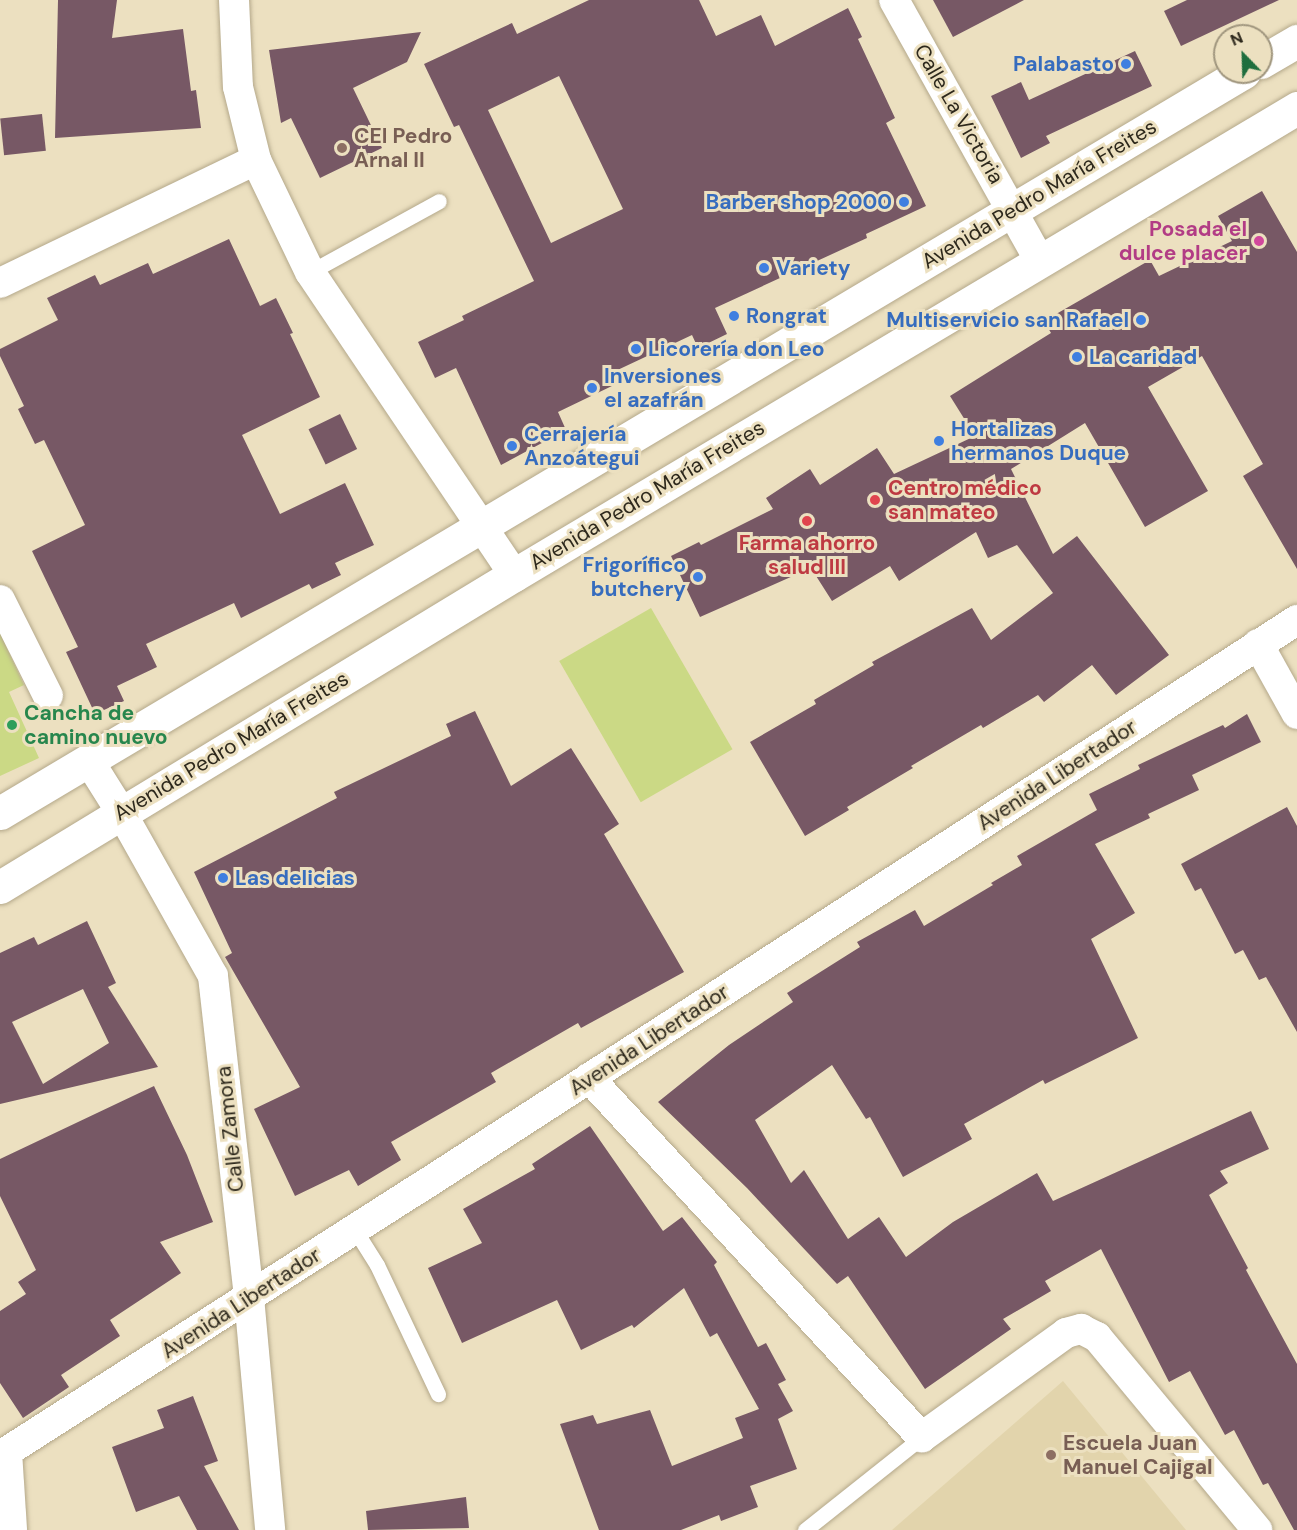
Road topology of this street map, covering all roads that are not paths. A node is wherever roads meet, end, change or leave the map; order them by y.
1 (234, 0) edge
2 (894, 0) edge
3 (1297, 41) edge
4 (1273, 55) edge
5 (1224, 84) edge
6 (1297, 108) edge
7 (256, 160) junction
8 (439, 201) dead end
9 (1013, 209) junction
10 (1040, 261) junction
11 (310, 272) junction
12 (0, 283) edge
13 (481, 525) junction
14 (514, 575) junction
15 (0, 600) edge
16 (1297, 620) edge
17 (1258, 644) junction
18 (48, 696) dead end
19 (1297, 714) edge
20 (89, 761) junction
21 (121, 812) junction
22 (0, 813) edge
23 (0, 886) edge
24 (590, 1078) junction
25 (355, 1230) junction
26 (249, 1297) junction
27 (438, 1394) dead end
28 (922, 1437) junction
29 (4, 1454) edge
30 (12, 1530) edge
31 (270, 1530) edge
32 (805, 1530) edge
33 (1257, 1530) edge

1 - 7 street
2 - 9 street, Calle La Victoria
3 - 4 street
5 - 9 street, Avenida Pedro María Freites
6 - 10 street, Avenida Pedro María Freites
7 - 11 street
7 - 12 street
8 - 11 lane
9 - 10 street, Calle La Victoria
9 - 13 street, Avenida Pedro María Freites
10 - 14 street, Avenida Pedro María Freites
11 - 13 street
13 - 14 street
13 - 20 street, Avenida Pedro María Freites
14 - 21 street, Avenida Pedro María Freites
15 - 18 street
16 - 17 street, Avenida Libertador
17 - 19 street
17 - 24 street, Avenida Libertador
20 - 21 street, Calle Zamora
20 - 22 street, Avenida Pedro María Freites
21 - 23 street, Avenida Pedro María Freites
21 - 26 street, Calle Zamora
24 - 25 street, Avenida Libertador
24 - 28 street
25 - 26 street, Avenida Libertador
25 - 27 lane
26 - 29 street, Avenida Libertador
26 - 31 street, Calle Zamora
28 - 32 lane
28 - 33 street
29 - 30 street

